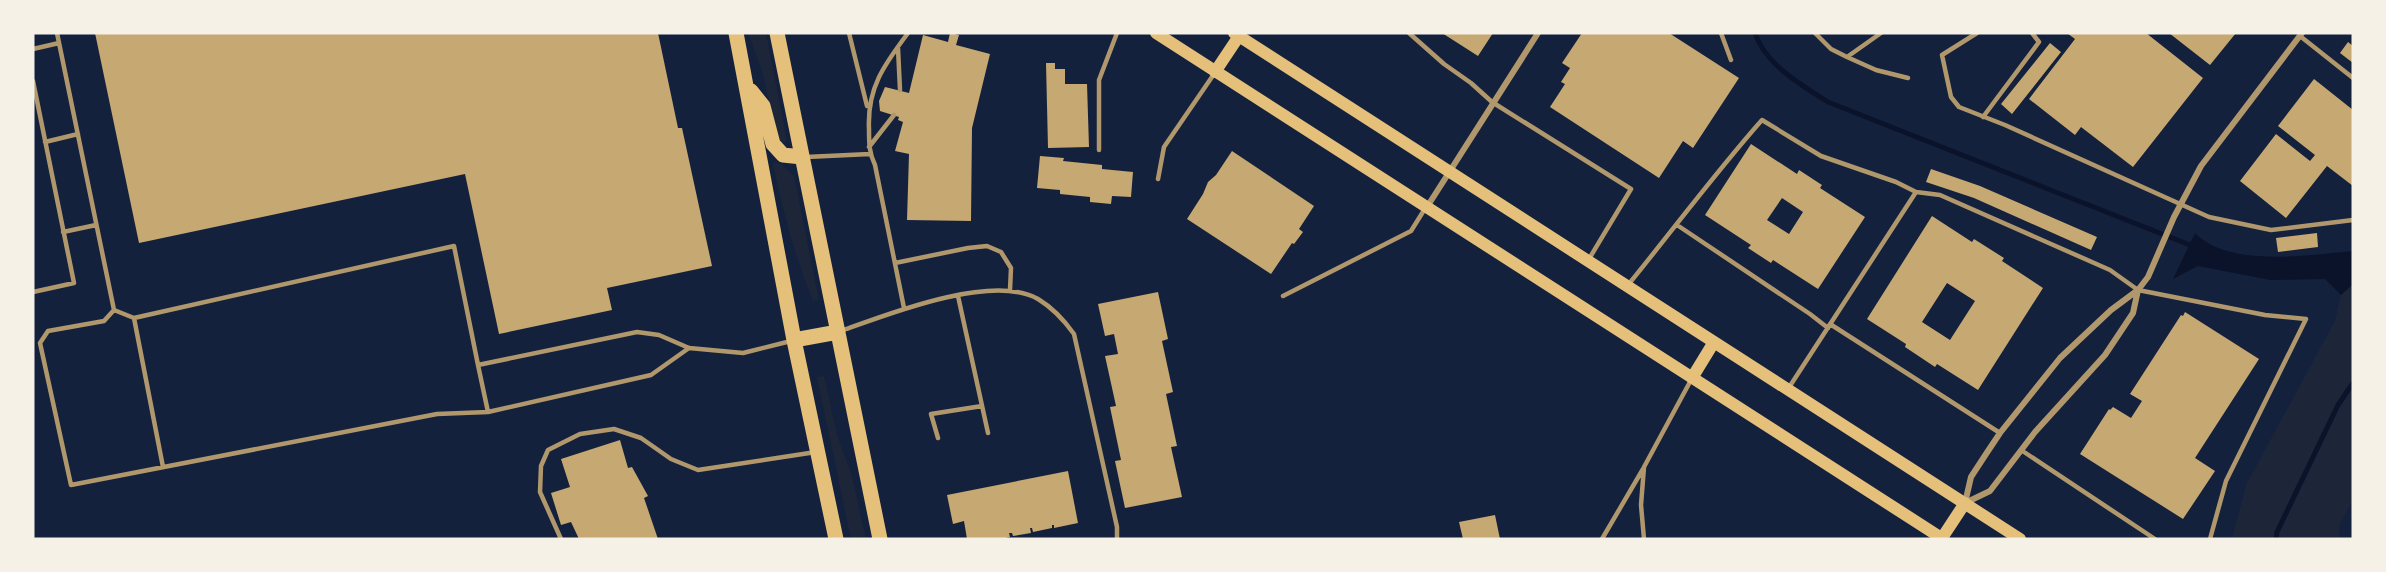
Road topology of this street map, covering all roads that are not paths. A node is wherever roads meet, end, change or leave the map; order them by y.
1 (57, 33) edge
2 (736, 33) edge
3 (777, 33) edge
4 (849, 33) edge
5 (908, 33) edge
6 (1117, 33) edge
7 (1156, 33) edge
8 (1409, 33) edge
9 (1538, 33) edge
10 (1721, 33) edge
11 (1815, 33) edge
12 (1977, 33) edge
13 (2032, 33) edge
14 (1879, 34) edge
15 (2301, 34) edge
16 (1237, 35) edge
17 (59, 43) junction
18 (897, 46) junction
19 (33, 49) edge
20 (1847, 57) junction
21 (1731, 60) dead end
22 (1215, 72) junction
23 (1908, 78) dead end
24 (2353, 78) edge
25 (33, 81) edge
26 (748, 88) junction
27 (900, 90) dead end
28 (1492, 102) junction
29 (868, 108) junction
30 (894, 115) dead end
31 (1983, 117) junction
32 (78, 134) junction
33 (45, 142) junction
34 (869, 147) junction
35 (1099, 150) dead end
36 (870, 154) junction
37 (802, 157) junction
38 (1449, 171) junction
39 (1158, 179) dead end
40 (1916, 192) junction
41 (2181, 203) junction
42 (1426, 207) junction
43 (2353, 220) edge
44 (96, 225) junction
45 (1677, 225) junction
46 (63, 232) junction
47 (1588, 261) junction
48 (894, 263) junction
49 (1627, 286) junction
50 (1010, 290) junction
51 (2138, 290) junction
52 (33, 292) edge
53 (958, 296) junction
54 (1283, 296) dead end
55 (904, 308) junction
56 (114, 310) junction
57 (134, 318) junction
58 (1829, 326) junction
59 (838, 332) junction
60 (794, 340) junction
61 (1714, 342) junction
62 (689, 348) junction
63 (478, 365) junction
64 (1692, 378) junction
65 (1788, 389) junction
66 (982, 406) junction
67 (488, 412) junction
68 (988, 433) dead end
69 (2000, 433) junction
70 (938, 438) dead end
71 (2021, 450) junction
72 (818, 452) junction
73 (163, 467) junction
74 (1644, 467) junction
75 (1965, 503) junction
76 (561, 539) edge
77 (836, 539) edge
78 (880, 539) edge
79 (1117, 539) edge
80 (1602, 539) edge
81 (1644, 539) edge
82 (1942, 539) edge
83 (2020, 539) edge
84 (2155, 539) edge
85 (2210, 539) edge

1 - 17 lane
2 - 26 main road
3 - 37 main road
4 - 29 lane
5 - 18 lane
6 - 35 lane
7 - 22 main road
8 - 28 lane
9 - 28 street
10 - 21 lane
11 - 20 lane
12 - 31 lane
13 - 31 lane
14 - 20 lane
15 - 24 lane
15 - 41 street
16 - 22 main road
16 - 38 main road
17 - 19 lane
17 - 32 lane
18 - 27 lane
18 - 29 lane
20 - 23 lane
22 - 39 lane
22 - 42 main road
25 - 33 lane
26 - 37 main road
26 - 60 main road
28 - 38 street
28 - 47 lane
29 - 34 lane
30 - 34 lane
31 - 41 lane
32 - 33 lane
32 - 44 lane
33 - 46 lane
34 - 36 lane
36 - 37 lane
36 - 48 lane
37 - 59 main road
38 - 42 street
38 - 47 main road
40 - 45 lane
40 - 51 lane
40 - 58 lane
41 - 43 lane
41 - 51 street
42 - 54 lane
42 - 64 main road
44 - 46 lane
44 - 56 lane
45 - 49 lane
45 - 58 lane
46 - 52 lane
47 - 49 main road
48 - 50 lane
48 - 55 lane
49 - 61 main road
50 - 53 lane
50 - 79 lane
51 - 69 street
51 - 71 street
51 - 85 lane
53 - 55 lane
53 - 66 lane
55 - 59 lane
56 - 57 lane
56 - 73 lane
57 - 63 lane
57 - 73 lane
58 - 65 lane
58 - 69 lane
59 - 60 main road
59 - 78 main road
60 - 62 lane
60 - 72 main road
61 - 64 main road
61 - 65 main road
62 - 63 lane
62 - 67 lane
63 - 67 lane
64 - 74 lane
64 - 82 main road
65 - 75 main road
66 - 68 lane
66 - 70 lane
67 - 73 lane
69 - 75 street
71 - 75 street
71 - 84 lane
72 - 76 lane
72 - 77 main road
74 - 80 lane
74 - 81 lane
75 - 82 main road
75 - 83 main road

